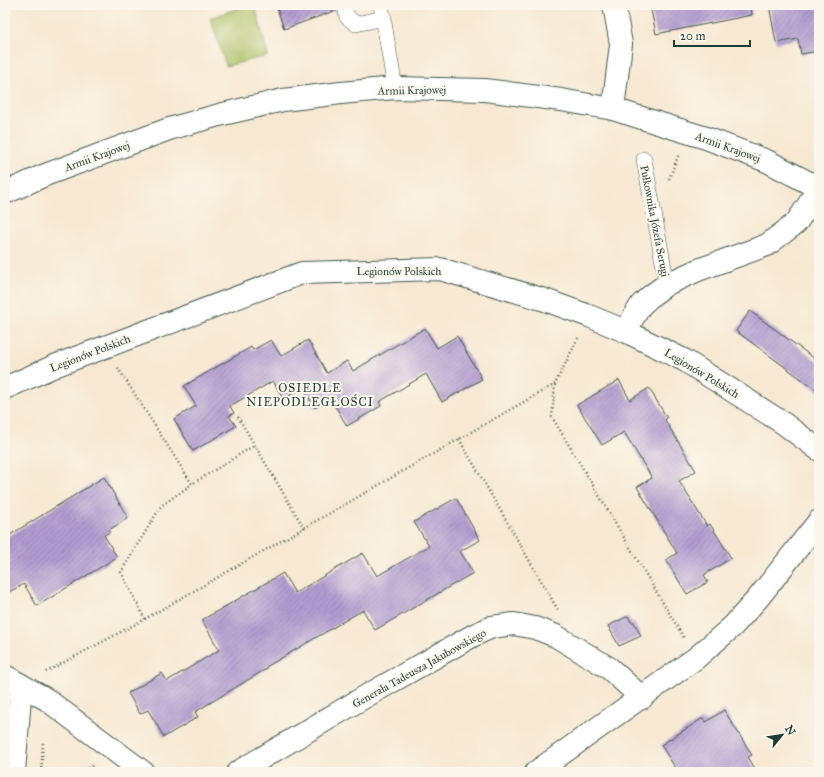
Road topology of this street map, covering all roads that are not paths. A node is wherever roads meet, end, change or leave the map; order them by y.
1 (345, 5) edge
2 (614, 5) edge
3 (383, 12) edge
4 (395, 88) junction
5 (613, 109) junction
6 (644, 159) dead end
7 (819, 186) edge
8 (5, 193) edge
9 (667, 284) junction
10 (625, 331) junction
11 (5, 388) edge
12 (819, 450) edge
13 (819, 521) edge
14 (13, 681) edge
15 (642, 698) junction
16 (14, 772) edge
17 (143, 772) edge
18 (238, 772) edge
19 (536, 772) edge

1 - 3 lane
2 - 5 street
3 - 4 lane
4 - 5 street, Armii Krajowej
4 - 8 street, Armii Krajowej
5 - 7 street, Armii Krajowej
6 - 9 lane, Pułkownika Józefa Serugi
7 - 9 street, Pułkownika Józefa Serugi
9 - 10 street, Pułkownika Józefa Serugi
10 - 11 street, Legionów Polskich
10 - 12 street, Legionów Polskich
13 - 15 street
14 - 16 street
14 - 17 street
15 - 18 street, Generała Tadeusza Jakubowskiego
15 - 19 street

